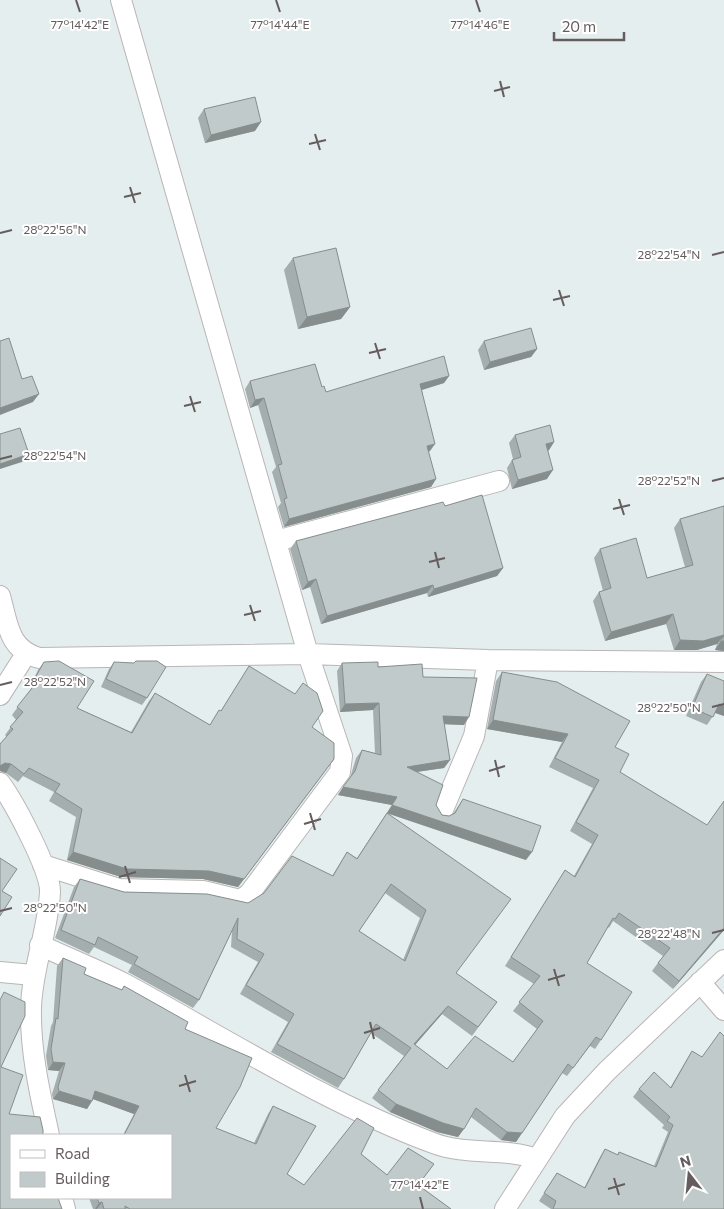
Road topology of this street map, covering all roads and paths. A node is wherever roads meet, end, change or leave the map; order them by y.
1 (121, 0) edge
2 (498, 481) dead end
3 (276, 541) junction
4 (0, 596) edge
5 (26, 654) junction
6 (308, 654) junction
7 (488, 660) junction
8 (724, 662) edge
9 (0, 695) edge
10 (0, 783) edge
11 (442, 812) edge
12 (44, 865) junction
13 (40, 945) junction
14 (724, 960) edge
15 (0, 972) edge
16 (33, 976) junction
17 (700, 982) junction
18 (724, 1010) edge
19 (49, 1134) edge
20 (537, 1159) junction
21 (505, 1209) edge

1 - 3 street
2 - 3 street
3 - 6 street
4 - 5 street
5 - 6 street
5 - 9 street
6 - 7 street
6 - 12 street
7 - 8 street
7 - 11 street
10 - 12 street
12 - 13 street
13 - 16 street
13 - 20 street
14 - 17 street
15 - 16 street
16 - 19 street
17 - 18 street
17 - 20 street
20 - 21 street

